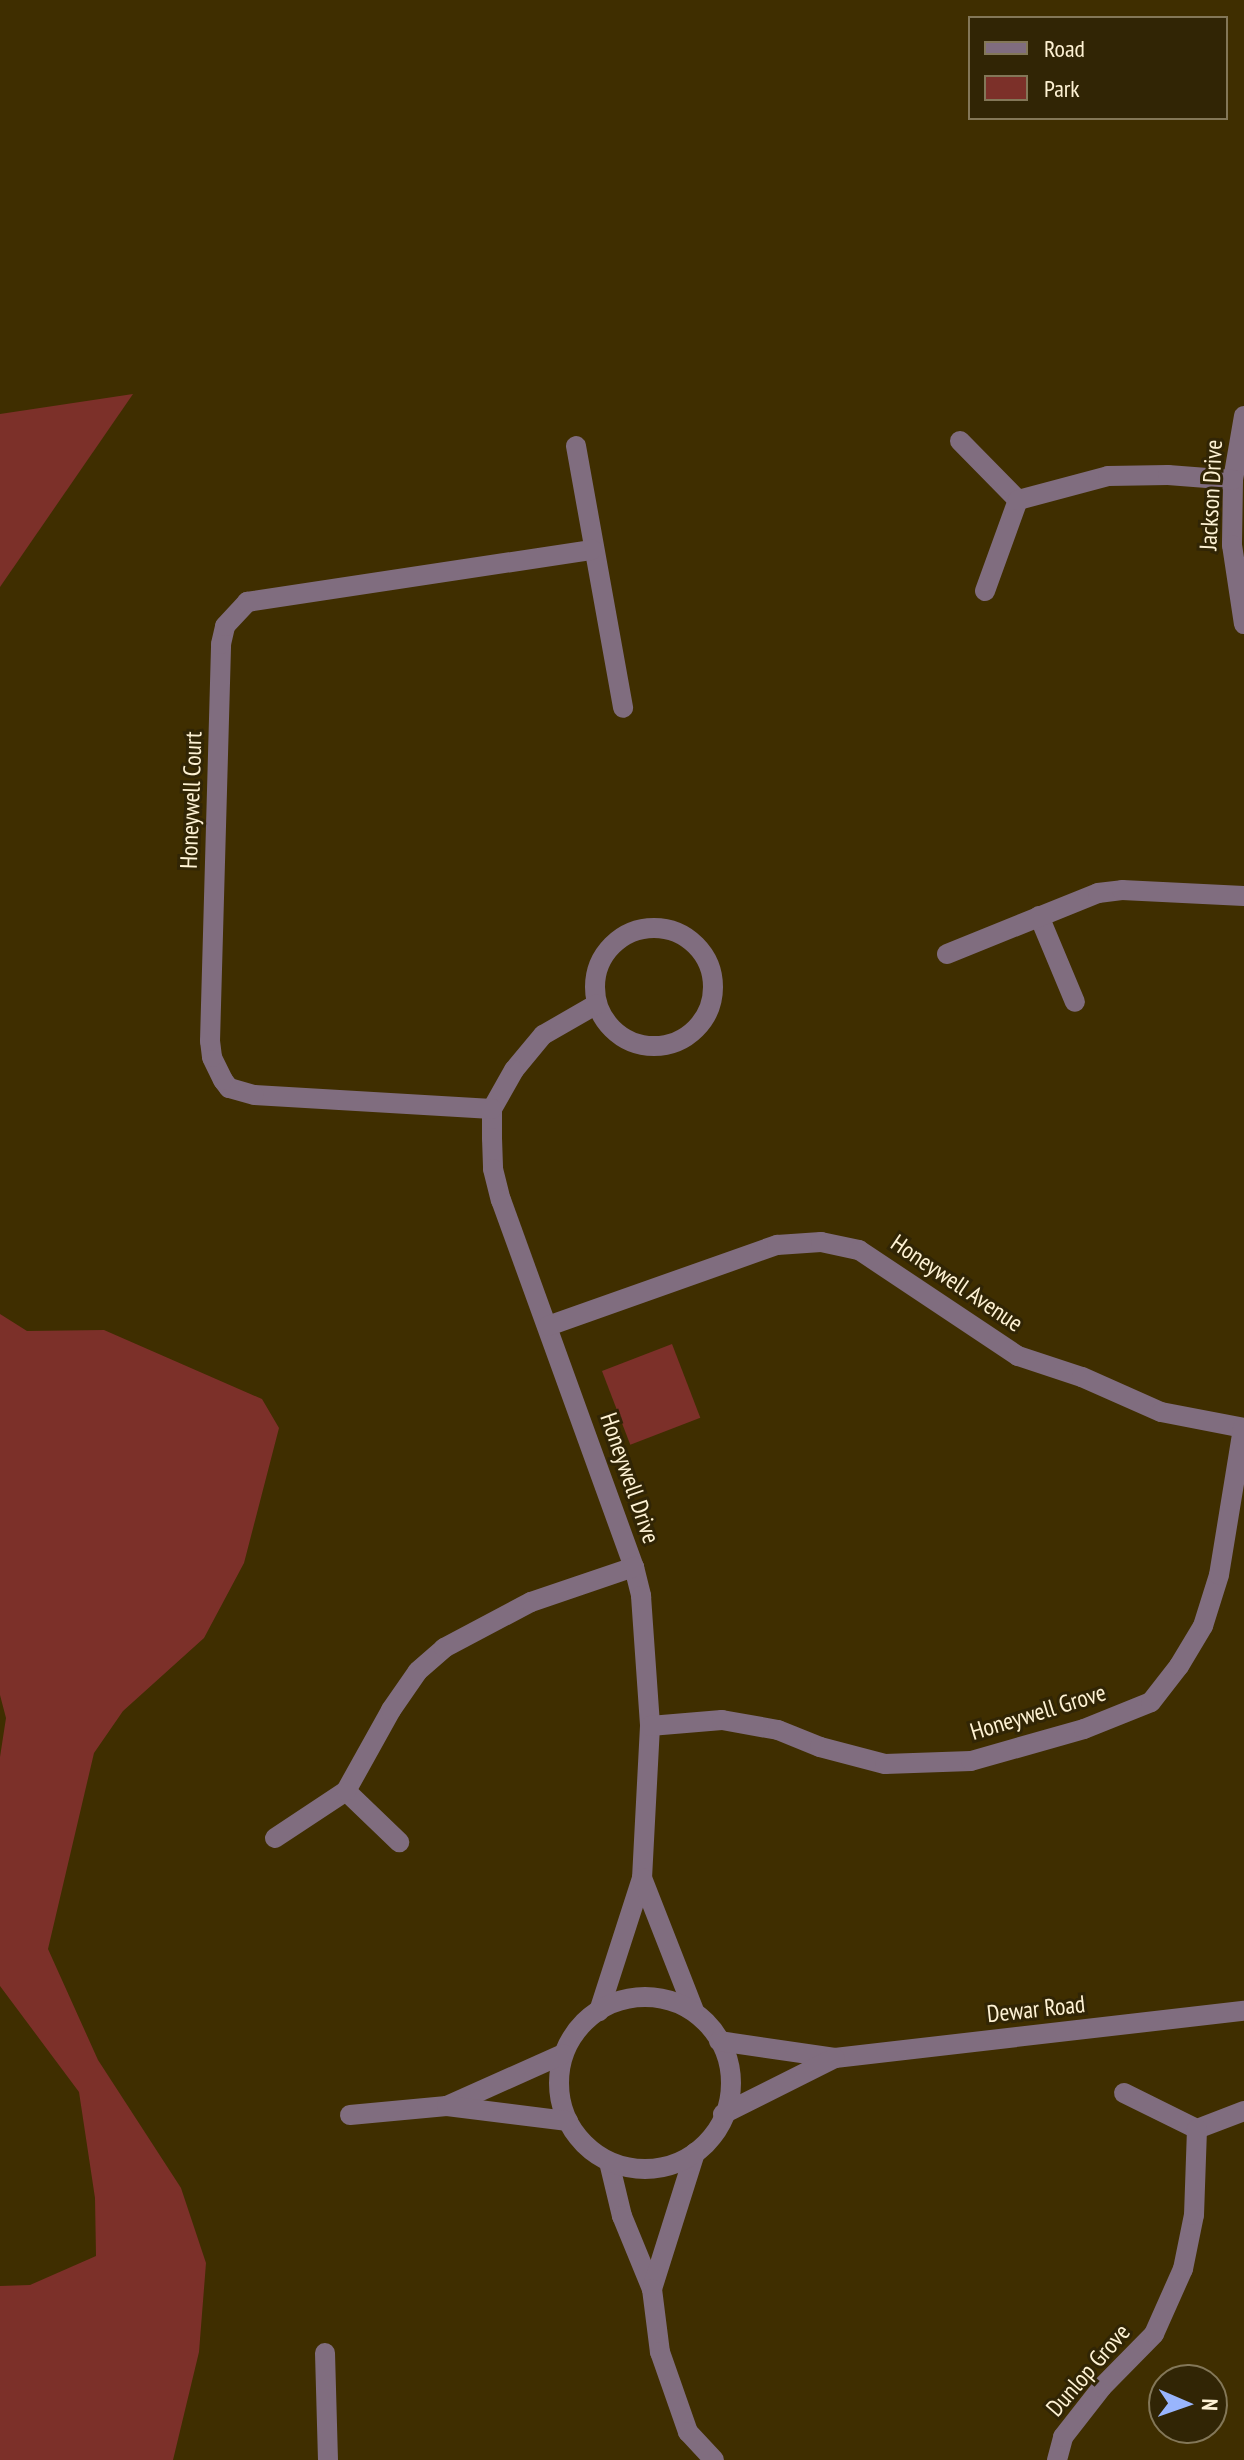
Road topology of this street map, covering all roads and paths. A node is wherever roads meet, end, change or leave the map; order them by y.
1 (1244, 416) edge
2 (960, 441) dead end
3 (576, 446) dead end
4 (1233, 480) junction
5 (1018, 500) junction
6 (592, 550) junction
7 (985, 591) dead end
8 (1244, 624) edge
9 (623, 708) dead end
10 (1244, 896) edge
11 (1039, 916) junction
12 (947, 954) dead end
13 (1075, 1002) dead end
14 (597, 1004) junction
15 (492, 1109) junction
16 (548, 1326) junction
17 (1244, 1428) edge
18 (634, 1567) junction
19 (650, 1726) junction
20 (346, 1791) junction
21 (275, 1838) dead end
22 (399, 1842) dead end
23 (642, 1878) junction
24 (599, 2011) junction
25 (694, 2011) junction
26 (1244, 2011) edge
27 (719, 2041) junction
28 (563, 2054) junction
29 (835, 2058) junction
30 (1124, 2093) dead end
31 (447, 2106) junction
32 (1244, 2111) edge
33 (723, 2114) junction
34 (350, 2115) dead end
35 (568, 2121) junction
36 (1197, 2129) junction
37 (695, 2153) junction
38 (609, 2162) junction
39 (652, 2289) junction
40 (325, 2353) dead end
41 (328, 2460) edge
42 (714, 2460) edge
43 (1057, 2460) edge

1 - 4 street, Jackson Drive
2 - 5 street
3 - 6 street
4 - 5 street
4 - 8 street, Jackson Drive
5 - 7 street
6 - 9 street
6 - 15 street, Honeywell Court
10 - 11 street
11 - 12 street
11 - 13 street
14 - 14 street
14 - 15 street
15 - 16 street, Honeywell Drive
16 - 17 street, Honeywell Avenue
16 - 18 street, Honeywell Drive
17 - 19 street, Honeywell Grove
18 - 19 street, Honeywell Drive
18 - 20 street
19 - 23 street, Honeywell Drive
20 - 21 street
20 - 22 street
23 - 24 street, Honeywell Drive
23 - 25 street, Honeywell Drive
24 - 25 street
24 - 28 street
25 - 27 street
26 - 29 street, Dewar Road
27 - 29 street, Dewar Road
27 - 33 street
28 - 31 street
28 - 35 street
29 - 33 street, Dewar Road
30 - 36 street
31 - 34 street
31 - 35 street
32 - 36 street
33 - 37 street
35 - 38 street
36 - 43 street, Dunlop Grove
37 - 38 street
37 - 39 street
38 - 39 street
39 - 42 street
40 - 41 street

